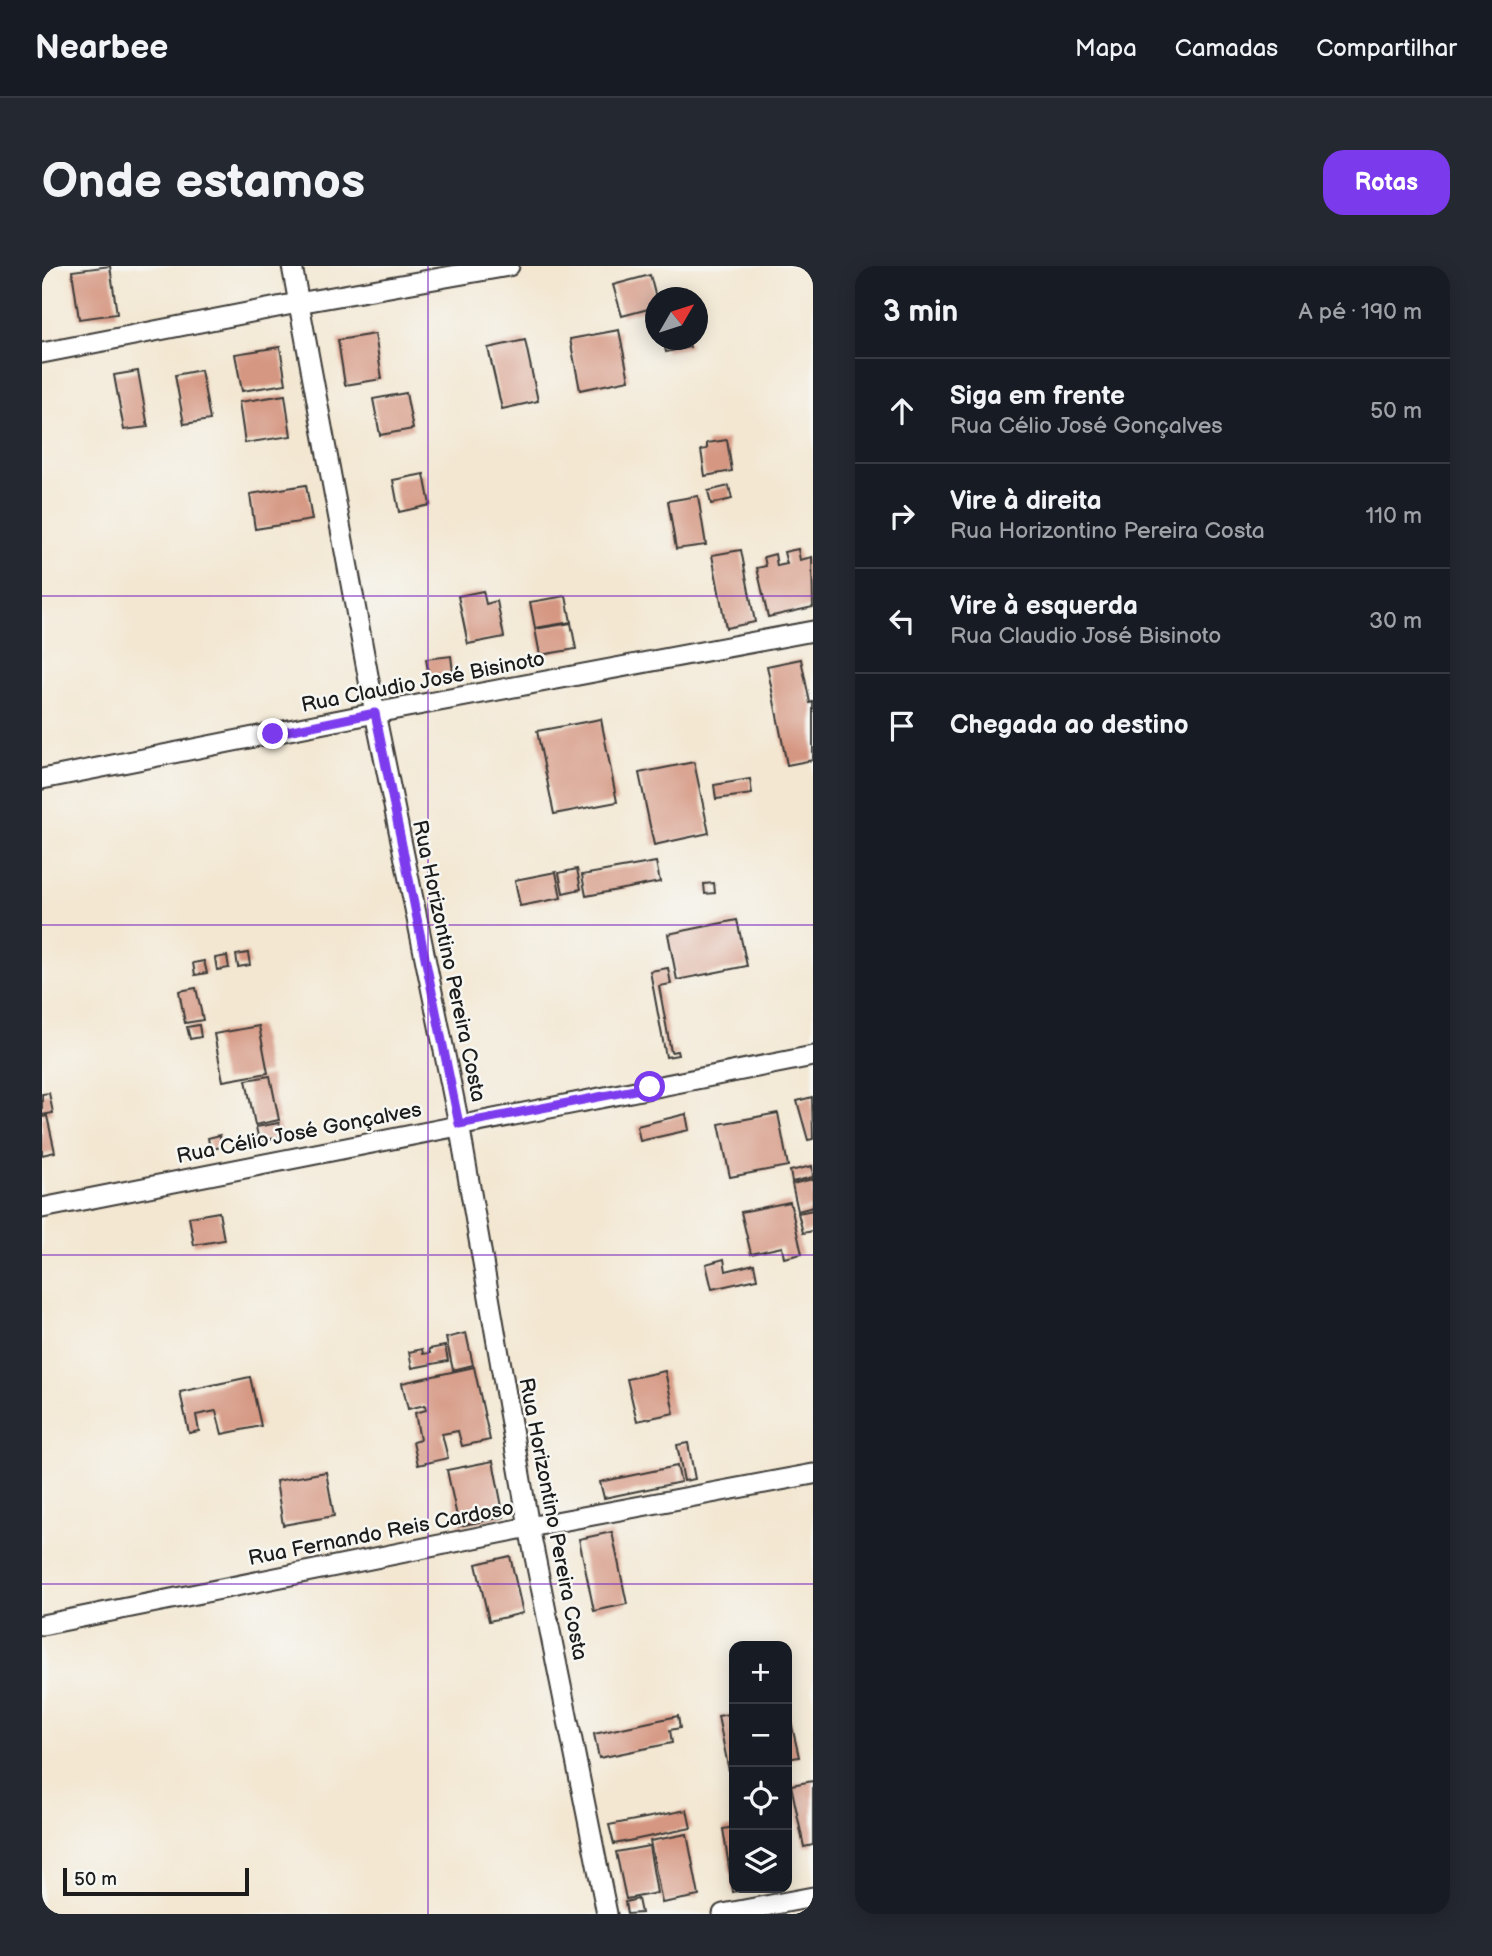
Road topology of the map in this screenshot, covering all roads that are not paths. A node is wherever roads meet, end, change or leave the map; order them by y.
1 (292, 266) edge
2 (509, 266) edge
3 (298, 303) junction
4 (42, 352) edge
5 (813, 631) edge
6 (375, 713) junction
7 (42, 779) edge
8 (813, 1056) edge
9 (459, 1124) junction
10 (42, 1208) edge
11 (813, 1474) edge
12 (530, 1527) junction
13 (42, 1625) edge
14 (813, 1898) edge
15 (607, 1914) edge
16 (723, 1914) edge

1 - 3 street, Rua Horizontino Pereira Costa
2 - 3 street
3 - 4 street
3 - 6 street, Rua Horizontino Pereira Costa
5 - 6 street, Rua Claudio José Bisinoto
6 - 7 street, Rua Claudio José Bisinoto
6 - 9 street, Rua Horizontino Pereira Costa
8 - 9 street, Rua Célio José Gonçalves
9 - 10 street, Rua Célio José Gonçalves
9 - 12 street, Rua Horizontino Pereira Costa
11 - 12 street, Rua Fernando Reis Cardoso
12 - 13 street, Rua Fernando Reis Cardoso
12 - 15 street, Rua Horizontino Pereira Costa
14 - 16 street

